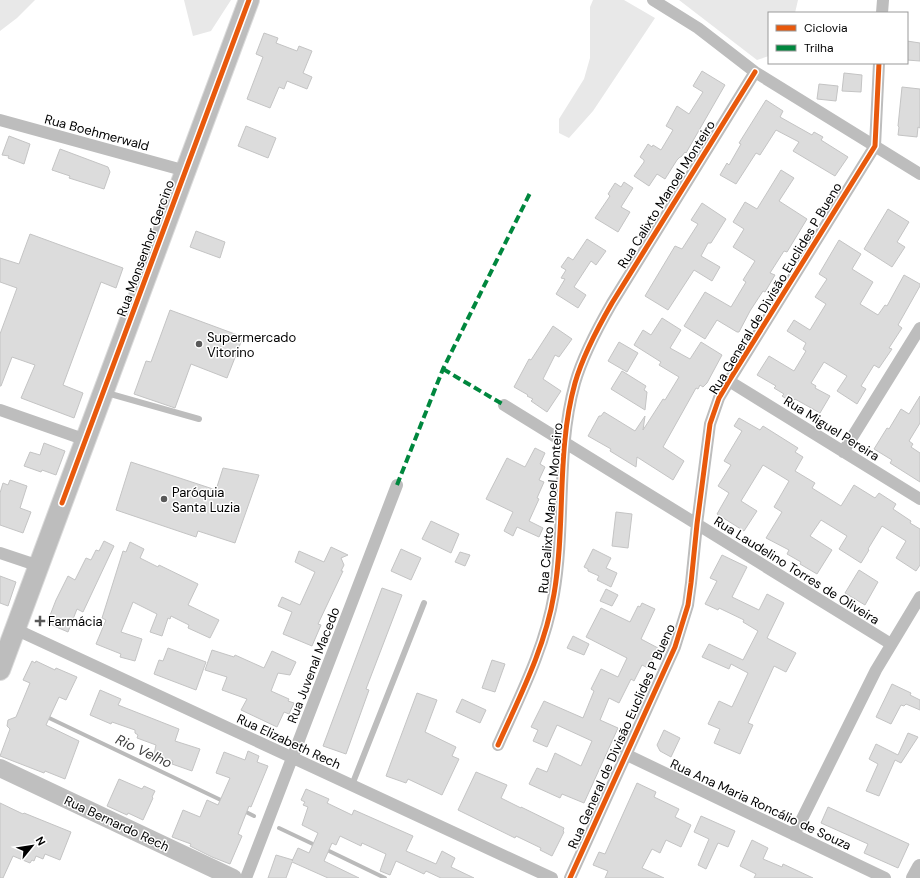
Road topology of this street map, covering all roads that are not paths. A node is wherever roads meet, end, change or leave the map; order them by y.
1 (249, 0) edge
2 (653, 0) edge
3 (883, 0) edge
4 (882, 12) edge
5 (879, 64) edge
6 (755, 72) junction
7 (0, 120) edge
8 (875, 146) junction
9 (186, 170) junction
10 (920, 174) edge
11 (920, 328) edge
12 (729, 381) junction
13 (103, 392) junction
14 (504, 406) dead end
15 (0, 410) edge
16 (199, 419) dead end
17 (86, 440) junction
18 (565, 443) junction
19 (843, 452) junction
20 (397, 485) dead end
21 (920, 499) edge
22 (697, 524) junction
23 (0, 553) edge
24 (38, 566) junction
25 (920, 597) edge
26 (424, 603) dead end
27 (15, 629) junction
28 (891, 644) junction
29 (0, 670) edge
30 (498, 745) dead end
31 (625, 754) junction
32 (292, 757) junction
33 (0, 768) edge
34 (352, 785) junction
35 (794, 835) junction
36 (920, 867) edge
37 (233, 878) edge
38 (246, 878) edge
39 (552, 878) edge
40 (570, 878) edge
41 (885, 878) edge
42 (914, 878) edge

1 - 9 main road, Rua Monsenhor Gercino
2 - 6 street
3 - 4 street
5 - 8 street
6 - 8 street
6 - 18 street, Rua Calixto Manoel Monteiro
7 - 9 street, Rua Boehmerwald
8 - 10 street
8 - 12 street, Rua General de Divisão Euclides P Bueno
9 - 13 main road, Rua Monsenhor Gercino
11 - 19 street
12 - 19 street, Rua Miguel Pereira
12 - 22 street, Rua General de Divisão Euclides P Bueno
13 - 16 lane
13 - 17 main road, Rua Monsenhor Gercino
14 - 18 street, Rua Laudelino Torres de Oliveira
15 - 17 street
17 - 24 main road, Rua Monsenhor Gercino
18 - 22 street, Rua Laudelino Torres de Oliveira
18 - 30 street, Rua Calixto Manoel Monteiro
19 - 21 street, Rua Miguel Pereira
20 - 32 street, Rua Juvenal Macedo
22 - 28 street, Rua Laudelino Torres de Oliveira
22 - 31 street, Rua General de Divisão Euclides P Bueno
23 - 24 street
24 - 27 main road, Rua Monsenhor Gercino
25 - 28 street
26 - 34 lane
27 - 29 main road, Rua Monsenhor Gercino
27 - 32 street, Rua Elizabeth Rech
28 - 35 street
31 - 35 street, Rua Ana Maria Roncálio de Souza
31 - 40 street, Rua General de Divisão Euclides P Bueno
32 - 34 street, Rua Elizabeth Rech
32 - 38 street, Rua Juvenal Macedo
33 - 37 main road, Rua Bernardo Rech
34 - 39 street, Rua Elizabeth Rech
35 - 41 street, Rua Ana Maria Roncálio de Souza
36 - 42 street

